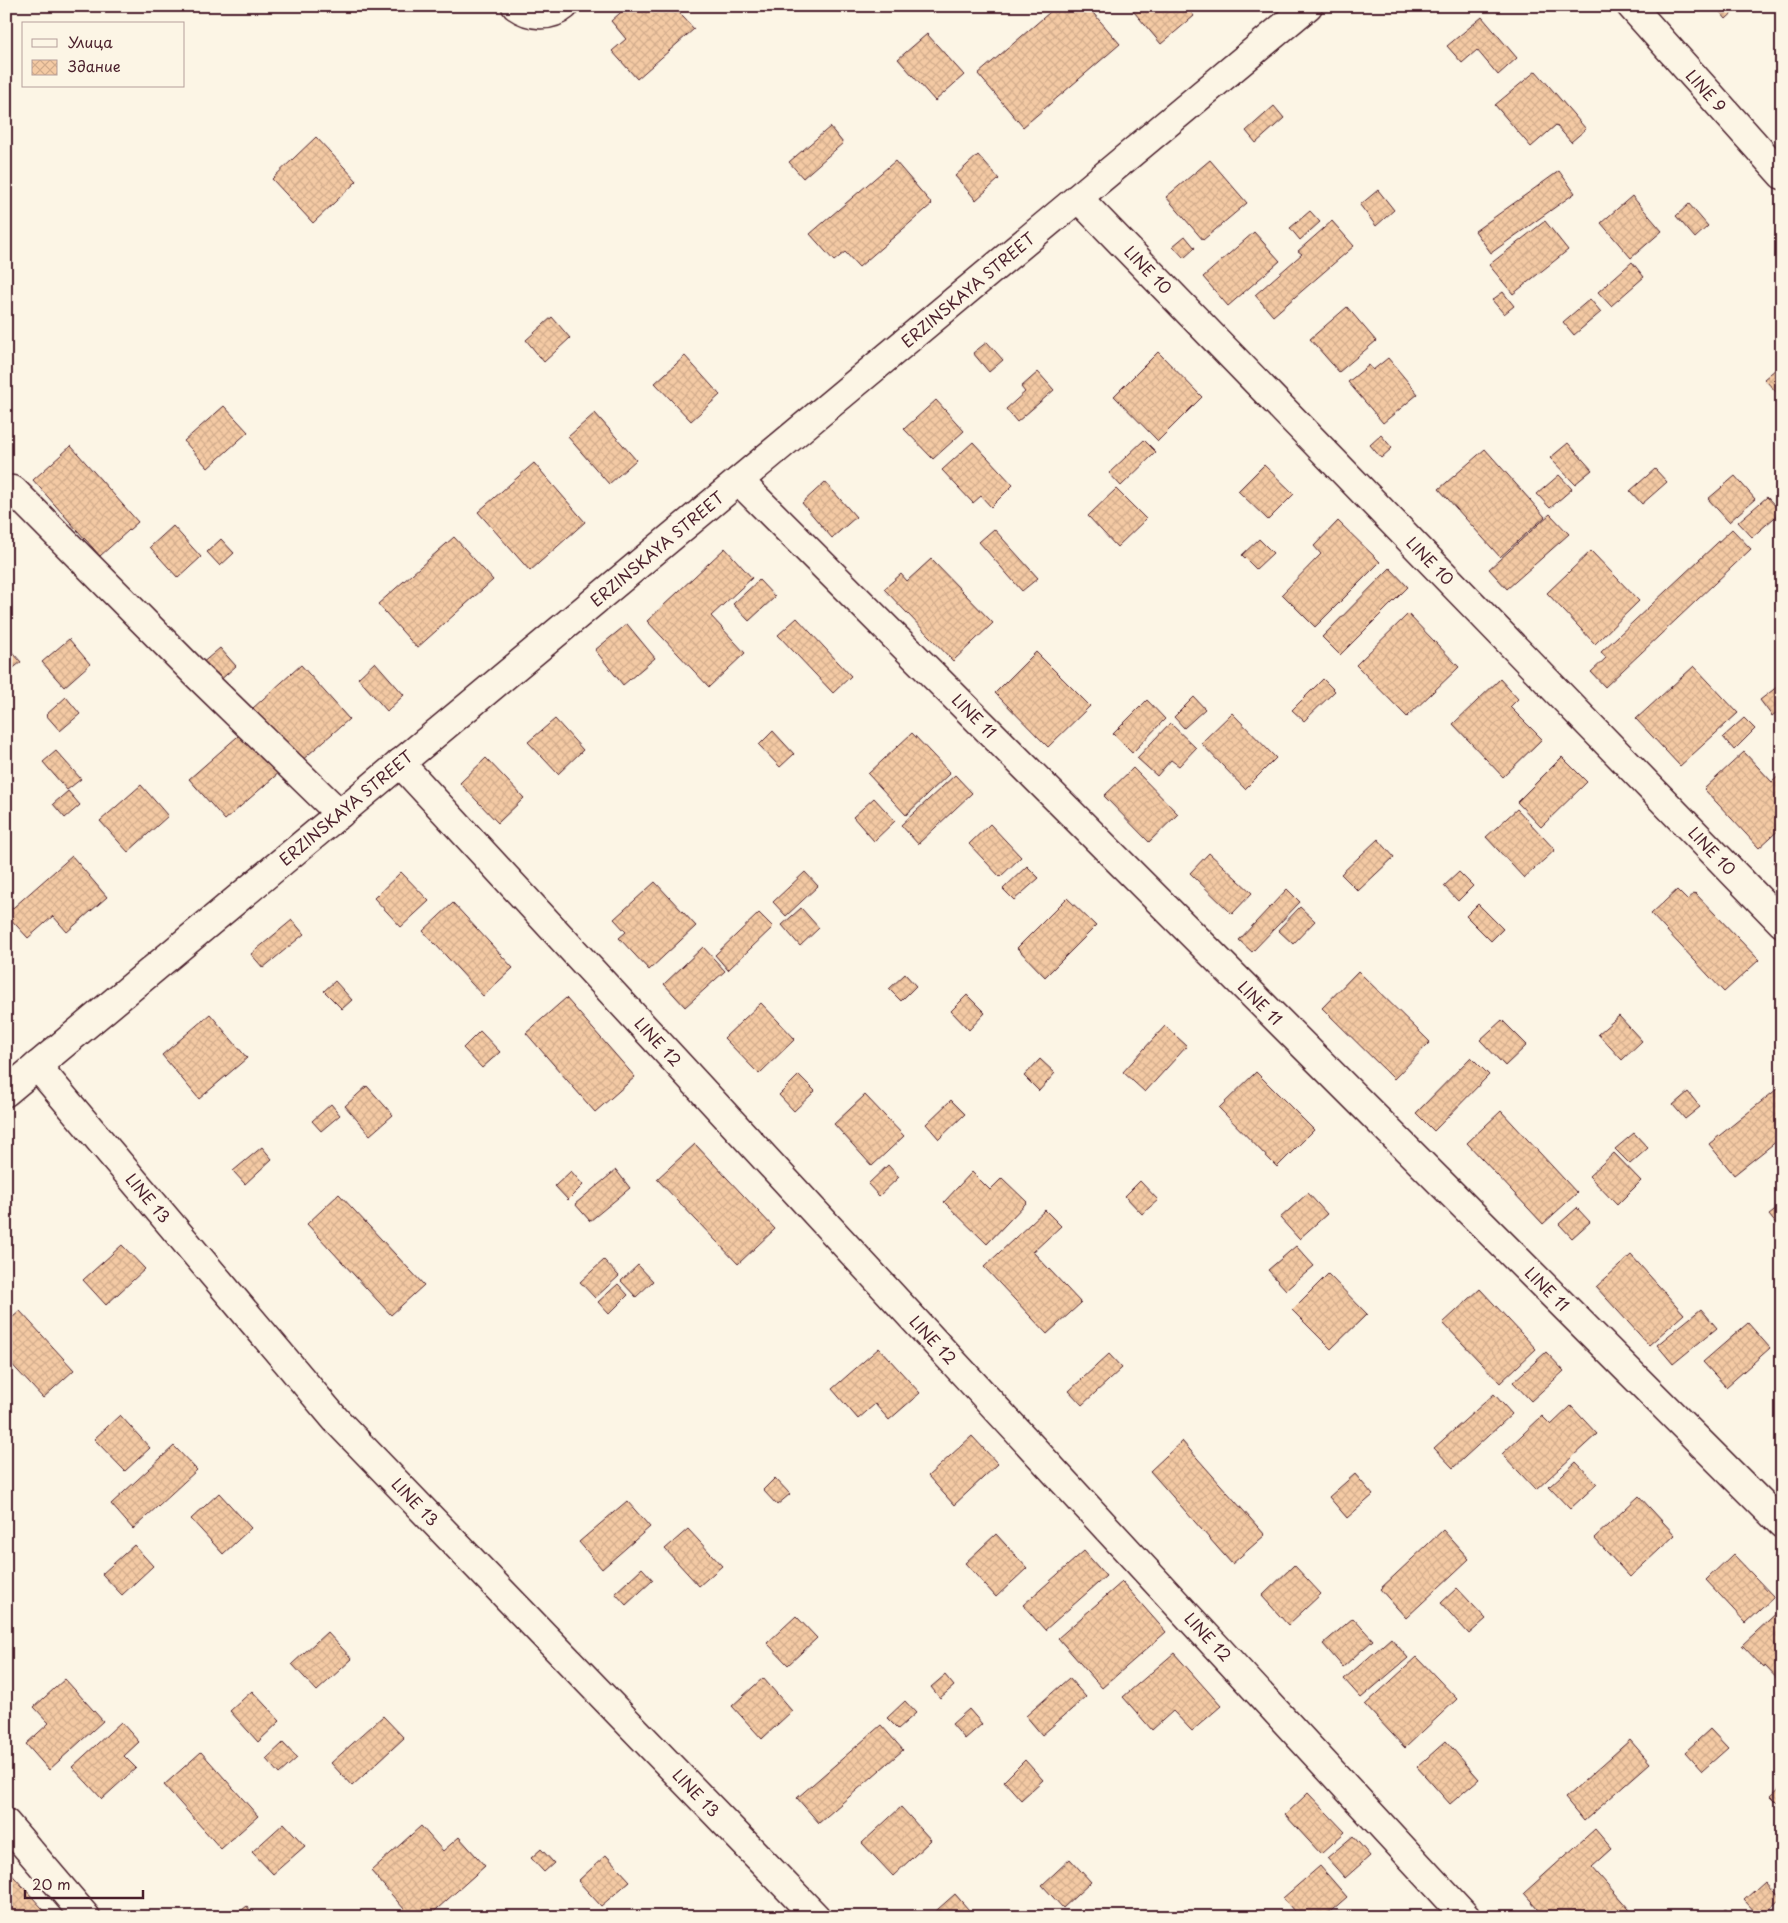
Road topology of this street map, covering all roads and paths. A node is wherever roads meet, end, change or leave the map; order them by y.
1 (516, 6) edge
2 (564, 6) edge
3 (1308, 6) edge
4 (1631, 6) edge
5 (1782, 175) edge
6 (1078, 198) junction
7 (739, 481) junction
8 (6, 489) edge
9 (400, 762) junction
10 (340, 814) junction
11 (1782, 923) edge
12 (37, 1066) junction
13 (6, 1092) edge
14 (1782, 1524) edge
15 (6, 1823) edge
16 (86, 1917) edge
17 (816, 1917) edge
18 (1466, 1917) edge

1 - 2 street
3 - 6 street, ERZINSKAYA STREET
4 - 5 street, LINE 9
6 - 7 street, ERZINSKAYA STREET
6 - 11 street, LINE 10
7 - 9 street, ERZINSKAYA STREET
7 - 14 street, LINE 11
8 - 10 street
9 - 10 street, ERZINSKAYA STREET
9 - 18 street, LINE 12
10 - 12 street, ERZINSKAYA STREET
12 - 13 street, ERZINSKAYA STREET
12 - 17 street, LINE 13
15 - 16 street

